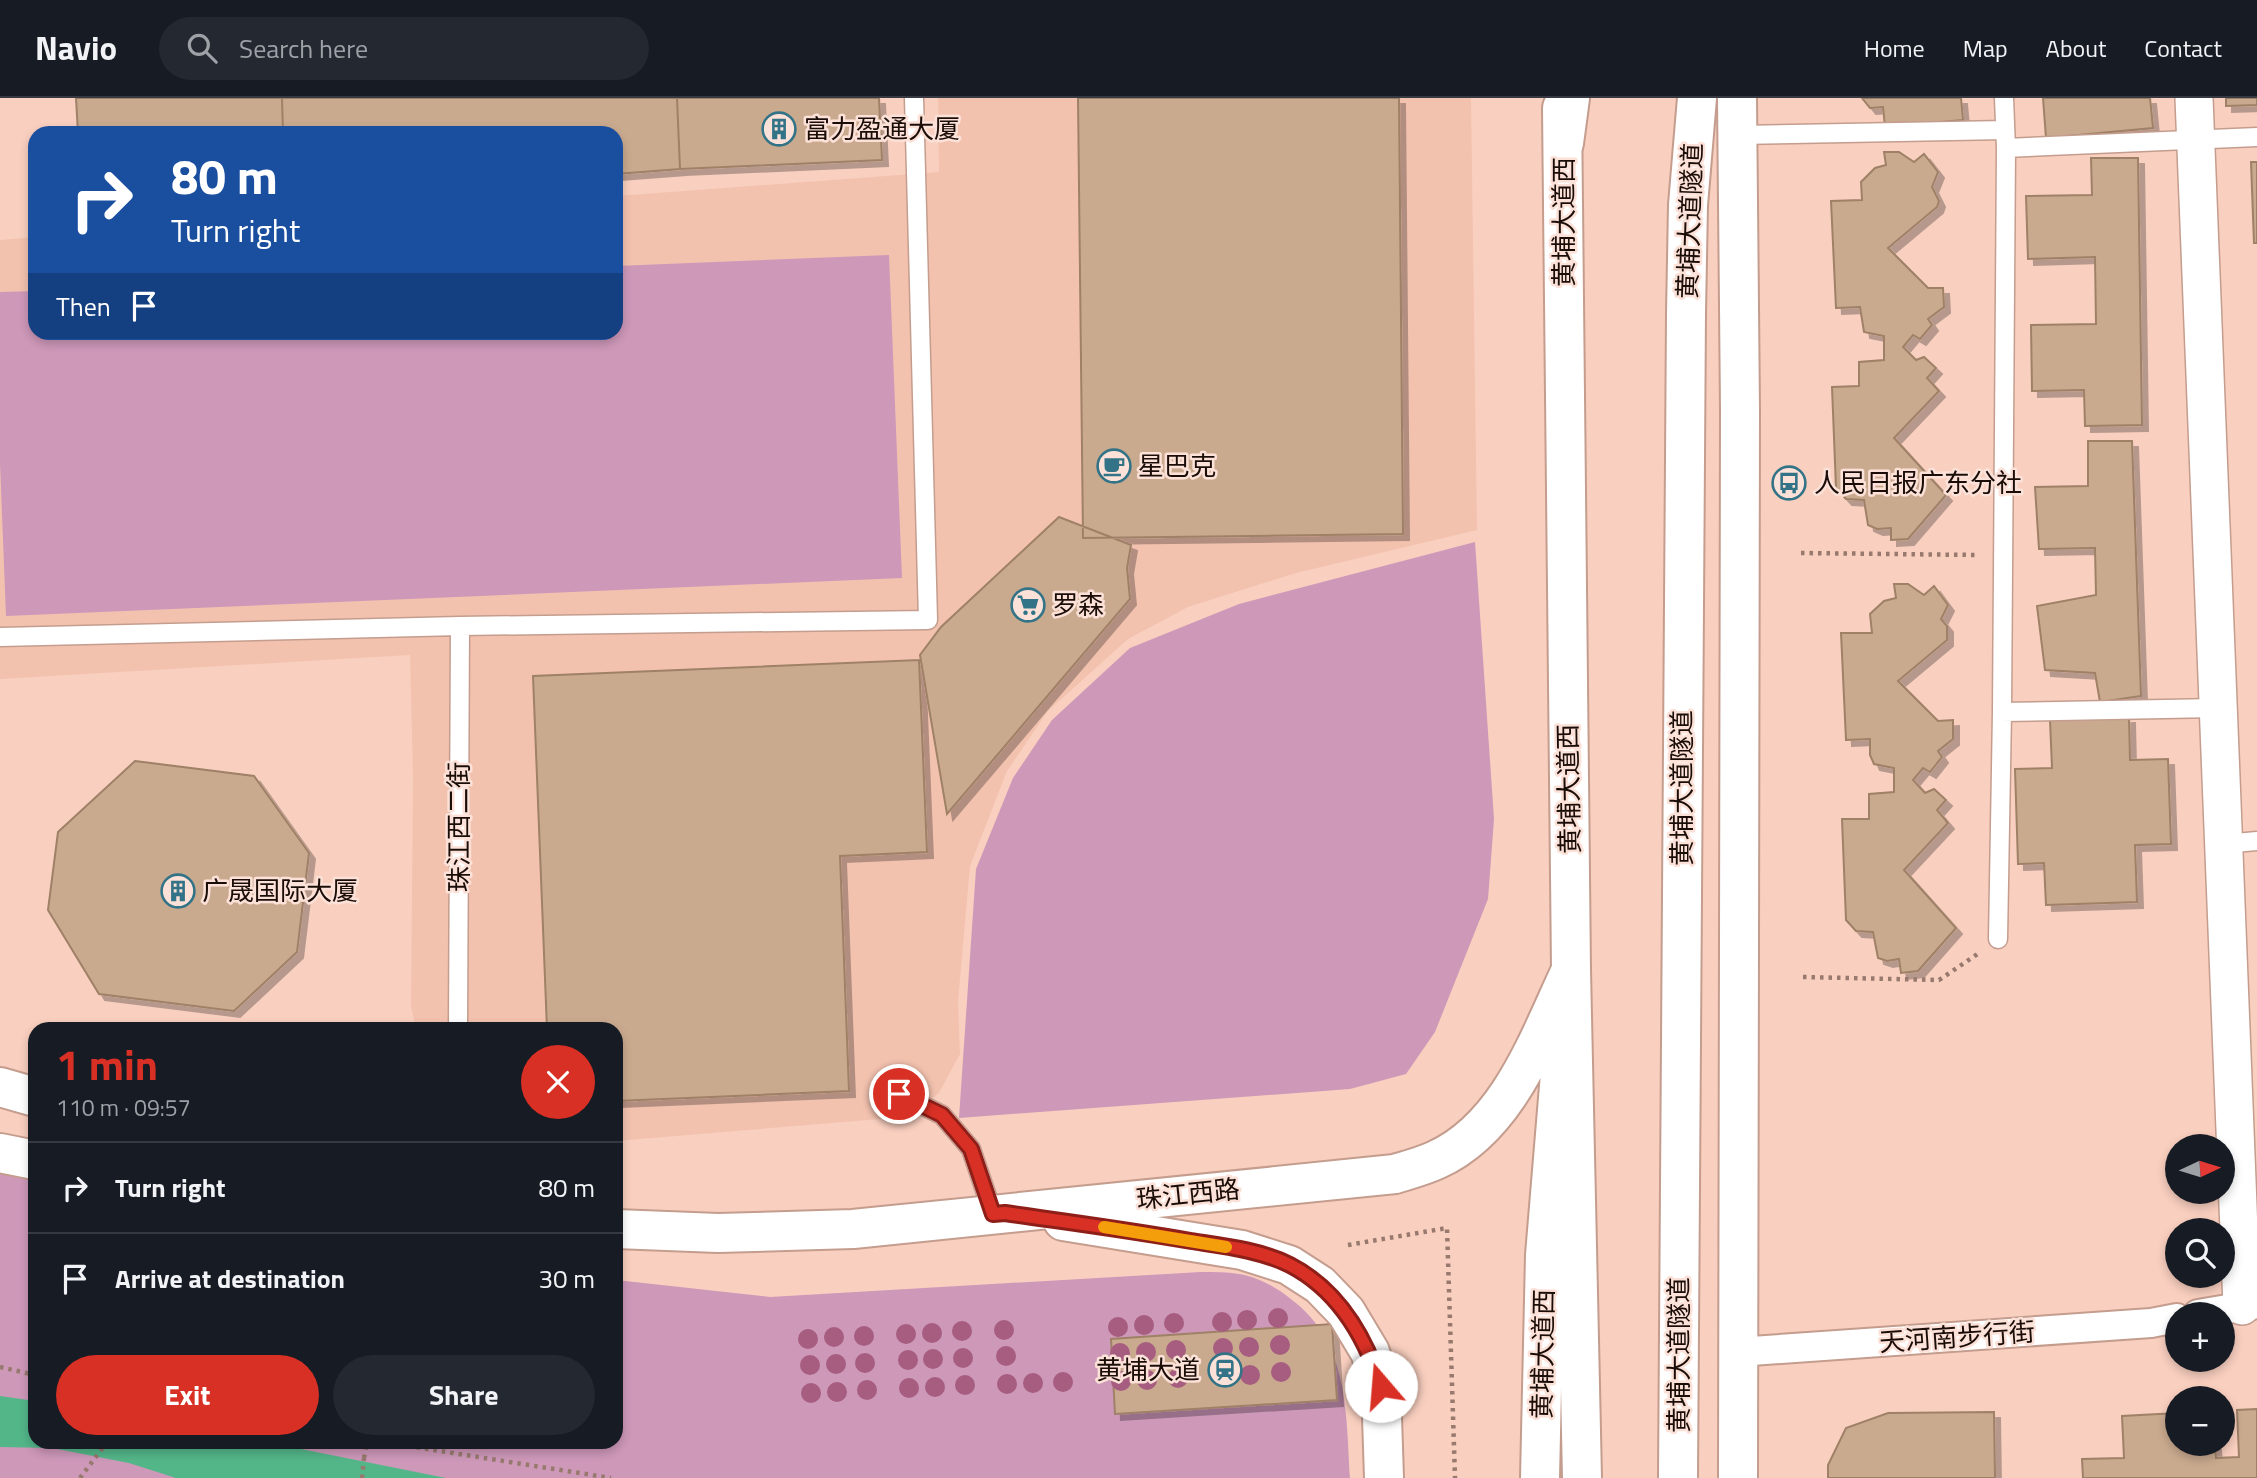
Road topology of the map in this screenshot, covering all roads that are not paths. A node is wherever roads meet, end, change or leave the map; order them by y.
1 (914, 98) edge
2 (1562, 98) edge
3 (1570, 98) edge
4 (1697, 98) edge
5 (1737, 98) edge
6 (2004, 98) edge
7 (2194, 98) edge
8 (1738, 135) junction
9 (2257, 137) edge
10 (2005, 139) junction
11 (2196, 141) junction
12 (1564, 142) junction
13 (460, 625) junction
14 (0, 637) edge
15 (2217, 708) junction
16 (2002, 712) junction
17 (2240, 842) edge
18 (1998, 939) road end
19 (1571, 970) junction
20 (458, 1022) edge
21 (0, 1087) edge
22 (899, 1094) dead end
23 (28, 1095) edge
24 (0, 1153) edge
25 (28, 1159) edge
26 (999, 1213) junction
27 (623, 1229) edge
28 (2250, 1305) edge
29 (2165, 1320) edge
30 (1737, 1352) junction
31 (1384, 1478) edge
32 (1540, 1478) edge
33 (1583, 1478) edge
34 (1678, 1478) edge
35 (1738, 1478) edge

1 - 13 lane
2 - 12 main road, 黄埔大道西
3 - 12 main road
4 - 34 main road, 黄埔大道隧道
5 - 8 main road
6 - 10 lane
7 - 11 street
8 - 10 lane
8 - 30 main road
9 - 11 lane
10 - 11 lane
10 - 16 lane
11 - 15 street
12 - 19 main road, 黄埔大道西
13 - 14 lane
13 - 20 lane, 珠江西二街
15 - 16 lane
15 - 17 street
16 - 18 lane
17 - 28 street
19 - 26 main road, 珠江西路
19 - 32 main road, 黄埔大道西
19 - 33 main road
21 - 23 main road
22 - 26 lane
24 - 25 main road
26 - 27 main road, 珠江西路
26 - 31 main road
29 - 30 street, 天河南步行街
30 - 35 main road

